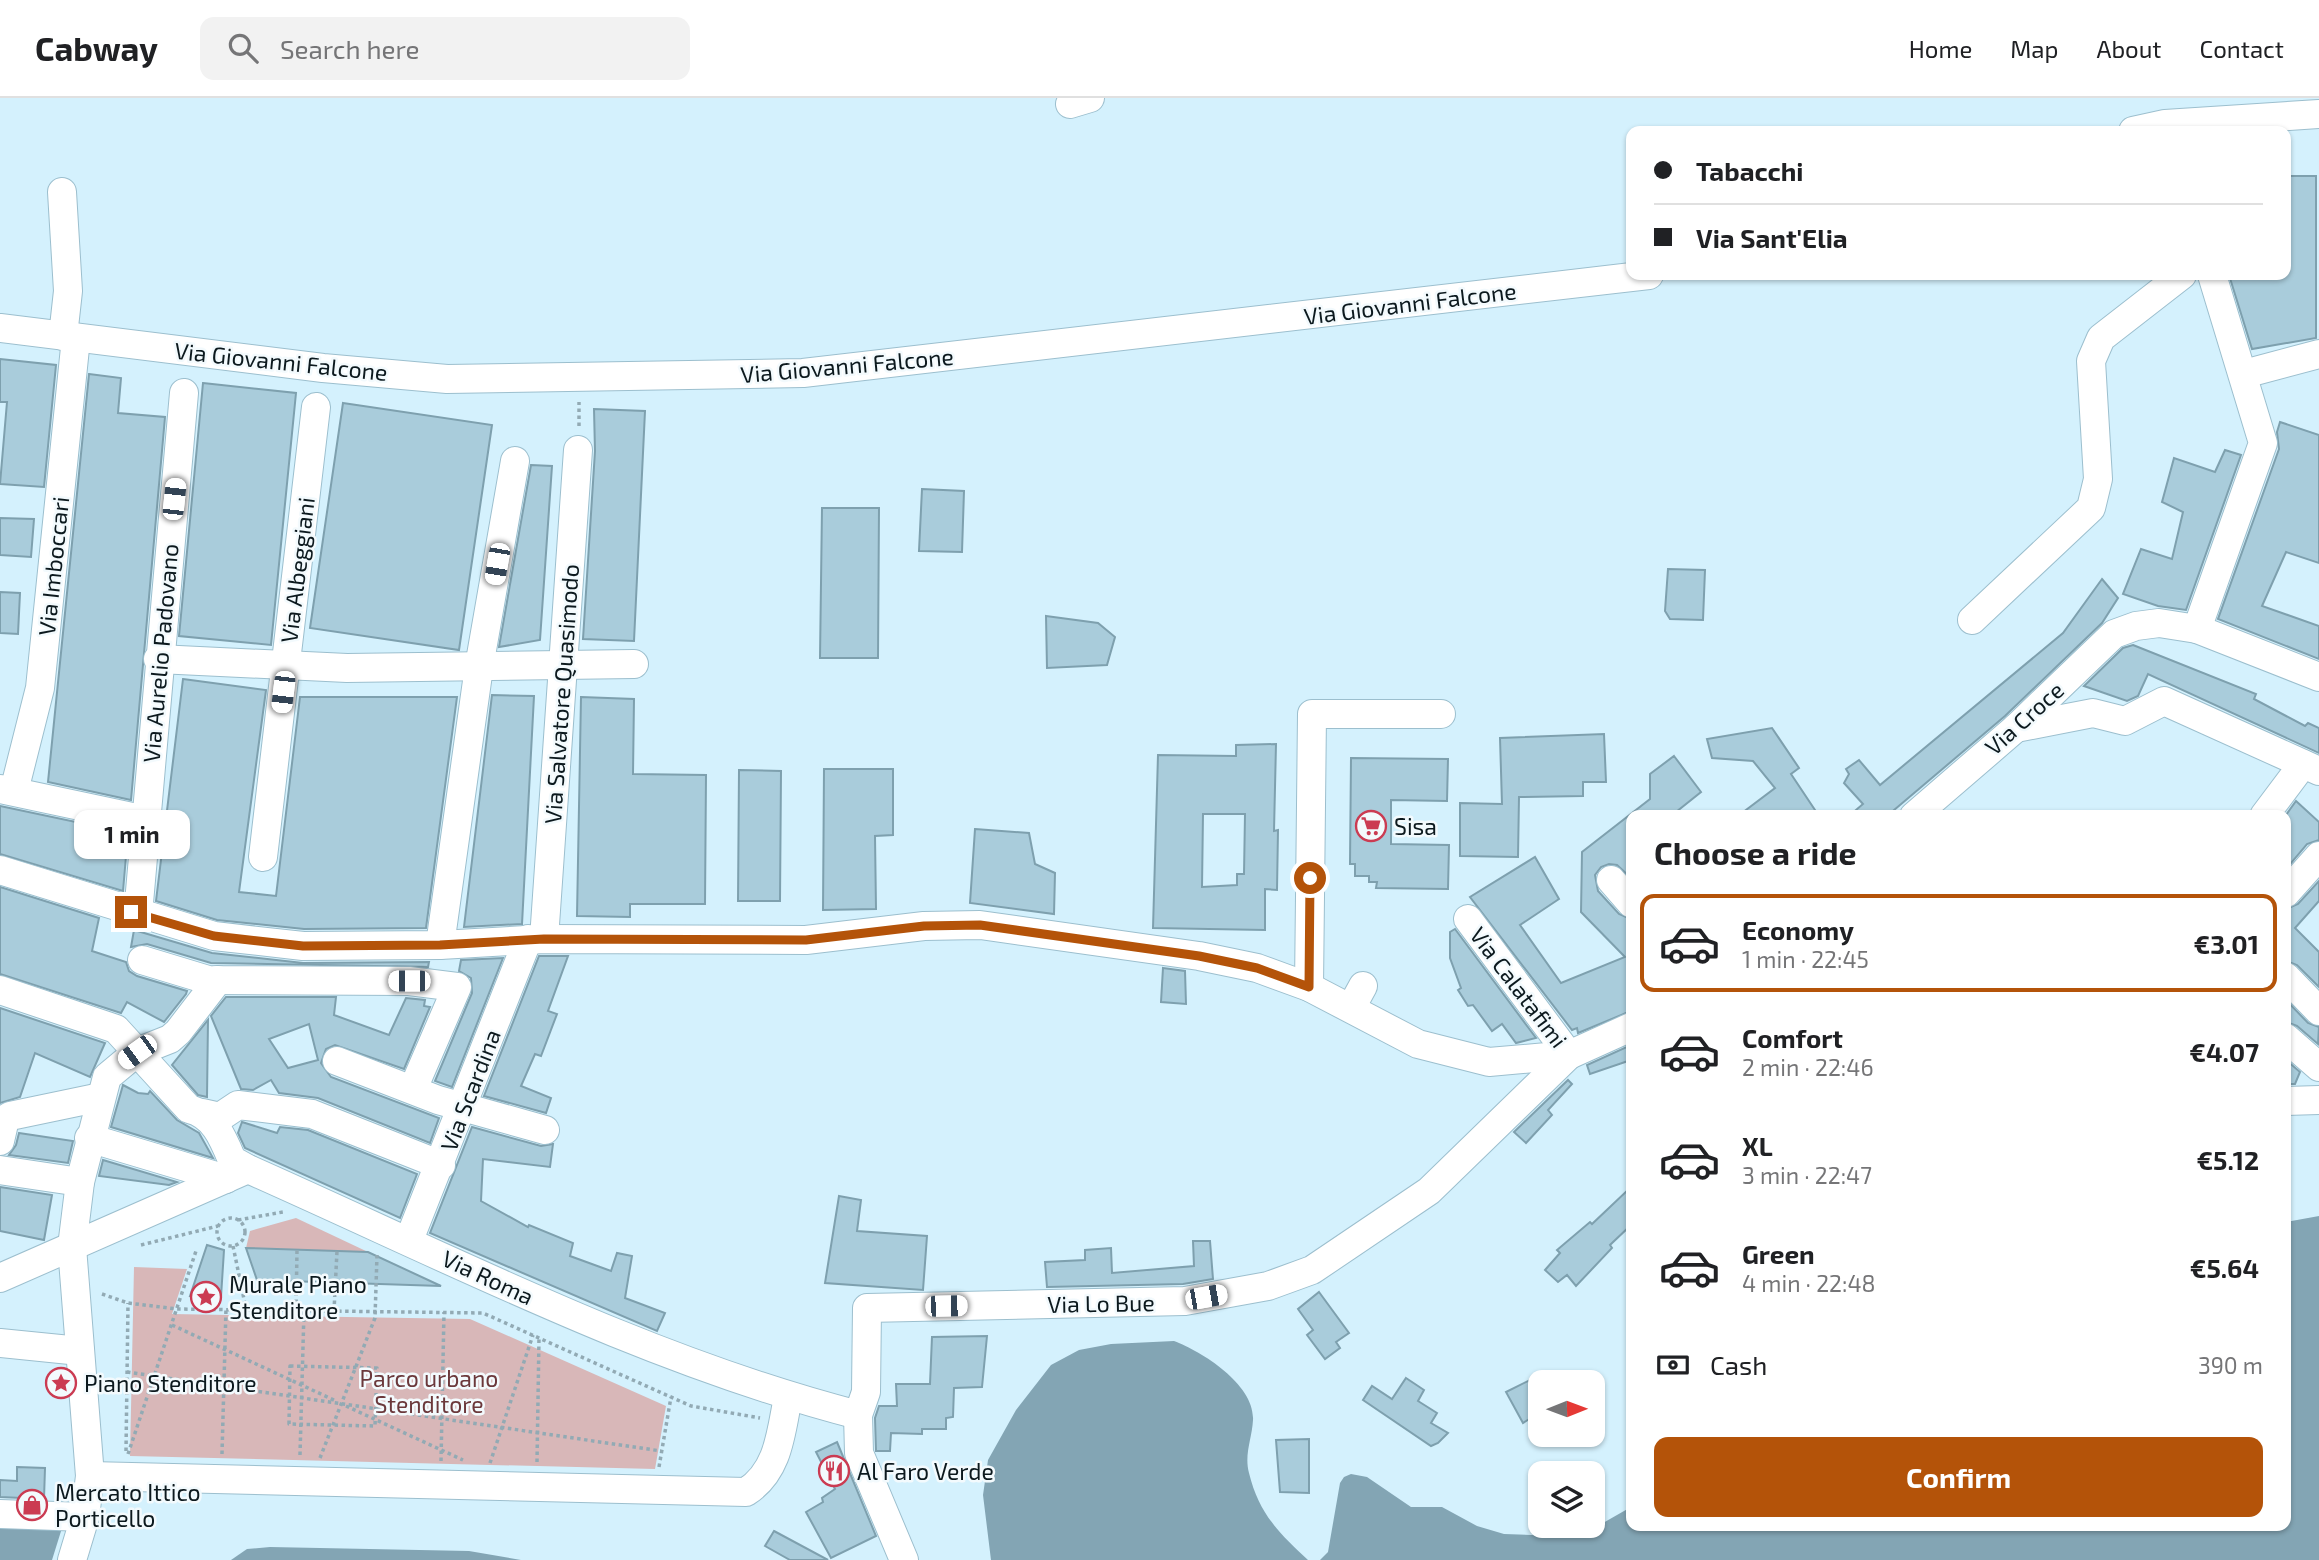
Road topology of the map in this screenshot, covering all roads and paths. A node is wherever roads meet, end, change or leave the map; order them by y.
1 (2248, 108) edge
2 (2319, 114) edge
3 (2174, 126) edge
4 (62, 192) dead end
5 (1626, 278) edge
6 (2176, 280) edge
7 (2214, 280) edge
8 (0, 328) edge
9 (70, 337) junction
10 (2319, 354) edge
11 (2244, 374) junction
12 (579, 379) junction
13 (184, 393) dead end
14 (316, 407) dead end
15 (578, 450) joint
16 (515, 461) dead end
17 (1972, 620) dead end
18 (2197, 629) junction
19 (158, 659) junction
20 (634, 664) dead end
21 (286, 665) junction
22 (564, 665) junction
23 (479, 667) junction
24 (2319, 677) edge
25 (1441, 714) dead end
26 (2015, 728) junction
27 (2311, 768) edge
28 (7, 790) edge
29 (1921, 810) edge
30 (2270, 810) edge
31 (146, 820) junction
32 (2319, 856) edge
33 (263, 857) dead end
34 (0, 870) edge
35 (1611, 880) dead end
36 (2291, 887) edge
37 (1626, 897) edge
38 (138, 914) junction
39 (1468, 919) dead end
40 (536, 939) junction
41 (440, 945) junction
42 (142, 960) dead end
43 (218, 980) junction
44 (2291, 982) edge
45 (1309, 987) junction
46 (0, 990) edge
47 (2319, 1011) edge
48 (1626, 1029) edge
49 (2291, 1042) edge
50 (137, 1052) junction
51 (1570, 1055) junction
52 (337, 1061) dead end
53 (2318, 1063) edge
54 (413, 1089) junction
55 (101, 1097) junction
56 (2319, 1100) edge
57 (2291, 1101) edge
58 (465, 1106) junction
59 (202, 1113) junction
60 (545, 1130) dead end
61 (89, 1138) junction
62 (0, 1141) edge
63 (441, 1165) junction
64 (0, 1170) edge
65 (237, 1174) junction
66 (80, 1182) junction
67 (218, 1226) junction
68 (409, 1240) junction
69 (233, 1246) junction
70 (72, 1247) junction
71 (129, 1248) dead end
72 (298, 1250) dead end
73 (196, 1251) dead end
74 (337, 1251) dead end
75 (377, 1256) dead end
76 (0, 1278) edge
77 (97, 1289) dead end
78 (128, 1303) junction
79 (177, 1309) junction
80 (226, 1309) junction
81 (246, 1310) junction
82 (296, 1310) junction
83 (304, 1311) junction
84 (334, 1311) junction
85 (375, 1311) junction
86 (444, 1312) junction
87 (172, 1325) junction
88 (533, 1335) junction
89 (539, 1338) junction
90 (0, 1343) edge
91 (225, 1350) junction
92 (80, 1351) junction
93 (302, 1366) junction
94 (356, 1367) junction
95 (127, 1371) junction
96 (156, 1376) junction
97 (290, 1380) junction
98 (302, 1385) junction
99 (224, 1386) junction
100 (290, 1396) junction
101 (302, 1397) junction
102 (671, 1397) junction
103 (341, 1403) junction
104 (376, 1408) junction
105 (785, 1409) junction
106 (858, 1415) junction
107 (442, 1418) junction
108 (376, 1419) junction
109 (301, 1424) junction
110 (333, 1425) junction
111 (502, 1427) junction
112 (538, 1433) junction
113 (441, 1449) junction
114 (661, 1451) junction
115 (464, 1460) dead end
116 (222, 1464) dead end
117 (300, 1466) dead end
118 (316, 1466) dead end
119 (488, 1471) dead end
120 (536, 1472) dead end
121 (657, 1475) dead end
122 (90, 1476) junction
123 (440, 1484) junction
124 (0, 1514) edge
125 (85, 1517) junction
126 (72, 1560) edge
127 (904, 1560) edge

1 - 2 street
1 - 3 street
4 - 9 street, Via Imboccari
5 - 12 street, Via Giovanni Falcone
6 - 17 street
7 - 11 street
8 - 9 street, Via Giovanni Falcone
9 - 12 street, Via Giovanni Falcone
9 - 28 street, Via Imboccari
10 - 11 street
11 - 18 street
12 - 15 path
13 - 19 street, Via Aurelio Padovano
14 - 21 street, Via Albeggiani
15 - 22 street, Via Salvatore Quasimodo
16 - 23 street
18 - 24 street
18 - 26 street, Via Croce
19 - 21 street
19 - 31 street, Via Aurelio Padovano
20 - 22 street
21 - 23 street
21 - 33 street, Via Albeggiani
22 - 23 street
22 - 40 street, Via Salvatore Quasimodo
23 - 41 street
25 - 45 street
26 - 27 street
26 - 29 street, Via Croce
27 - 30 street
28 - 31 street
31 - 38 street, Via Aurelio Padovano
32 - 36 street
34 - 38 street
35 - 37 street
38 - 41 street
39 - 51 street, Via Calatafimi
40 - 41 street
40 - 45 street
40 - 58 street, Via Scardina
42 - 43 street
43 - 50 street
43 - 54 street
44 - 47 street
45 - 51 street
46 - 50 street, Via Roma
48 - 51 street
49 - 53 street
50 - 55 street
50 - 59 street, Via Roma
51 - 106 street, Via Lo Bue
52 - 54 street
54 - 58 street
55 - 61 street
55 - 62 street
56 - 57 street
58 - 60 street
58 - 63 street, Via Scardina
59 - 63 street
59 - 65 street, Via Roma
61 - 65 street
61 - 66 street
63 - 68 street, Via Scardina
64 - 66 street
65 - 68 street, Via Roma
65 - 70 street
66 - 70 street
67 - 69 path
67 - 69 path
67 - 71 path
68 - 105 street, Via Roma
69 - 81 path
70 - 76 street
70 - 92 street
72 - 82 path
73 - 79 path
74 - 84 path
75 - 85 path
77 - 78 path
78 - 79 path
78 - 95 path
79 - 80 path
79 - 87 path
80 - 81 path
80 - 91 path
81 - 82 path
82 - 83 path
83 - 84 path
83 - 93 path
84 - 85 path
85 - 86 path
85 - 94 path
86 - 88 path
86 - 107 path
87 - 91 path
87 - 96 path
88 - 89 path
88 - 111 path
89 - 102 path
89 - 112 path
90 - 92 street
91 - 97 path
91 - 99 path
92 - 122 street
93 - 94 path
93 - 97 path
93 - 98 path
94 - 103 path
94 - 104 path
95 - 96 path
95 - 96 path
96 - 99 path
97 - 98 path
97 - 100 path
98 - 101 path
98 - 103 path
99 - 100 path
99 - 116 path
100 - 101 path
100 - 109 path
101 - 103 path
101 - 109 path
102 - 105 path
102 - 114 path
103 - 104 path
103 - 108 path
103 - 110 path
104 - 107 path
104 - 108 path
105 - 106 street, Via Roma
105 - 123 street
106 - 127 street
107 - 111 path
107 - 113 path
108 - 110 path
108 - 113 path
109 - 110 path
109 - 117 path
110 - 118 path
111 - 112 path
111 - 119 path
112 - 114 path
112 - 120 path
113 - 115 path
113 - 123 path
114 - 121 path
122 - 123 street
122 - 125 street
124 - 125 street
125 - 126 street

